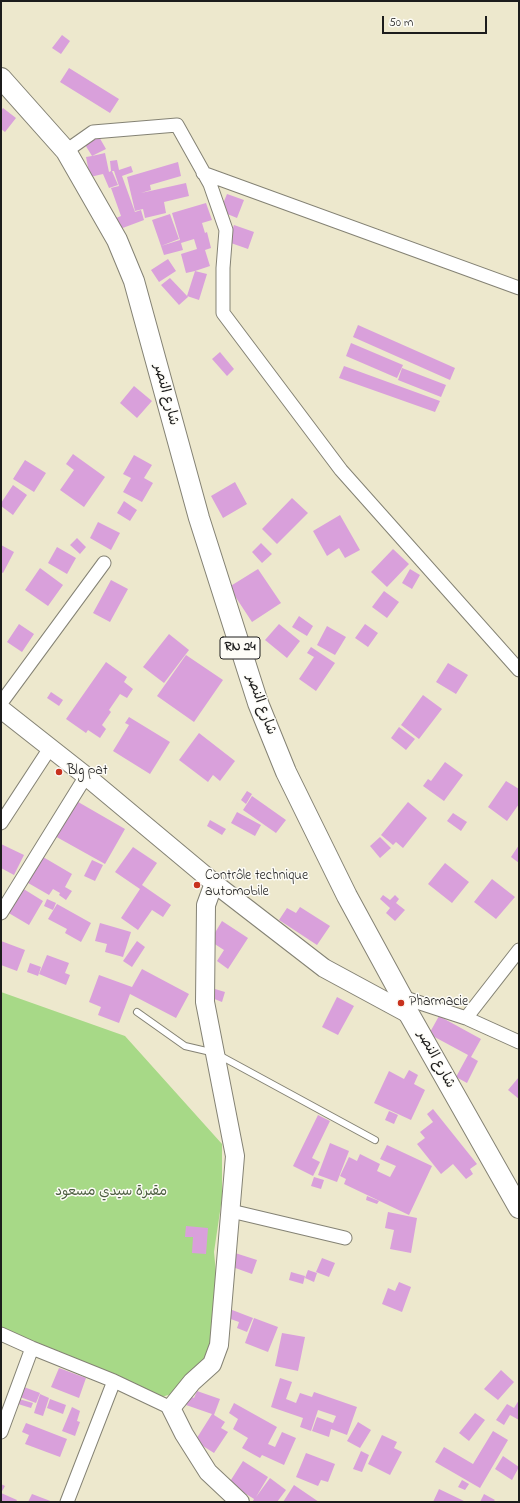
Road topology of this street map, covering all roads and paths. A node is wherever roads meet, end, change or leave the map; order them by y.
1 (1, 78) edge
2 (66, 151) junction
3 (203, 174) junction
4 (519, 288) edge
5 (104, 563) dead end
6 (519, 670) edge
7 (1, 703) edge
8 (1, 709) edge
9 (50, 748) junction
10 (86, 776) junction
11 (1, 823) edge
12 (214, 883) junction
13 (1, 914) edge
14 (519, 950) edge
15 (405, 1006) junction
16 (137, 1012) dead end
17 (466, 1018) junction
18 (519, 1042) edge
19 (215, 1053) junction
20 (375, 1140) dead end
21 (519, 1208) edge
22 (230, 1210) junction
23 (345, 1238) dead end
24 (1, 1334) edge
25 (32, 1348) junction
26 (114, 1382) junction
27 (171, 1408) junction
28 (1, 1432) edge
29 (67, 1502) edge
30 (240, 1502) edge

1 - 2 main road, شارع النصر / RN 24
2 - 3 street
2 - 15 main road, شارع النصر / RN 24
3 - 4 street
3 - 6 street
5 - 7 street
8 - 9 street
9 - 10 street
9 - 11 street
10 - 12 street
10 - 13 street
12 - 15 street
12 - 19 street
14 - 17 street
15 - 17 street
15 - 21 main road, شارع النصر / RN 24
16 - 19 lane
17 - 18 street
19 - 20 lane
19 - 22 street
22 - 23 street
22 - 27 street
24 - 25 street
25 - 26 street
25 - 28 street
26 - 27 street
26 - 29 street
27 - 30 street

